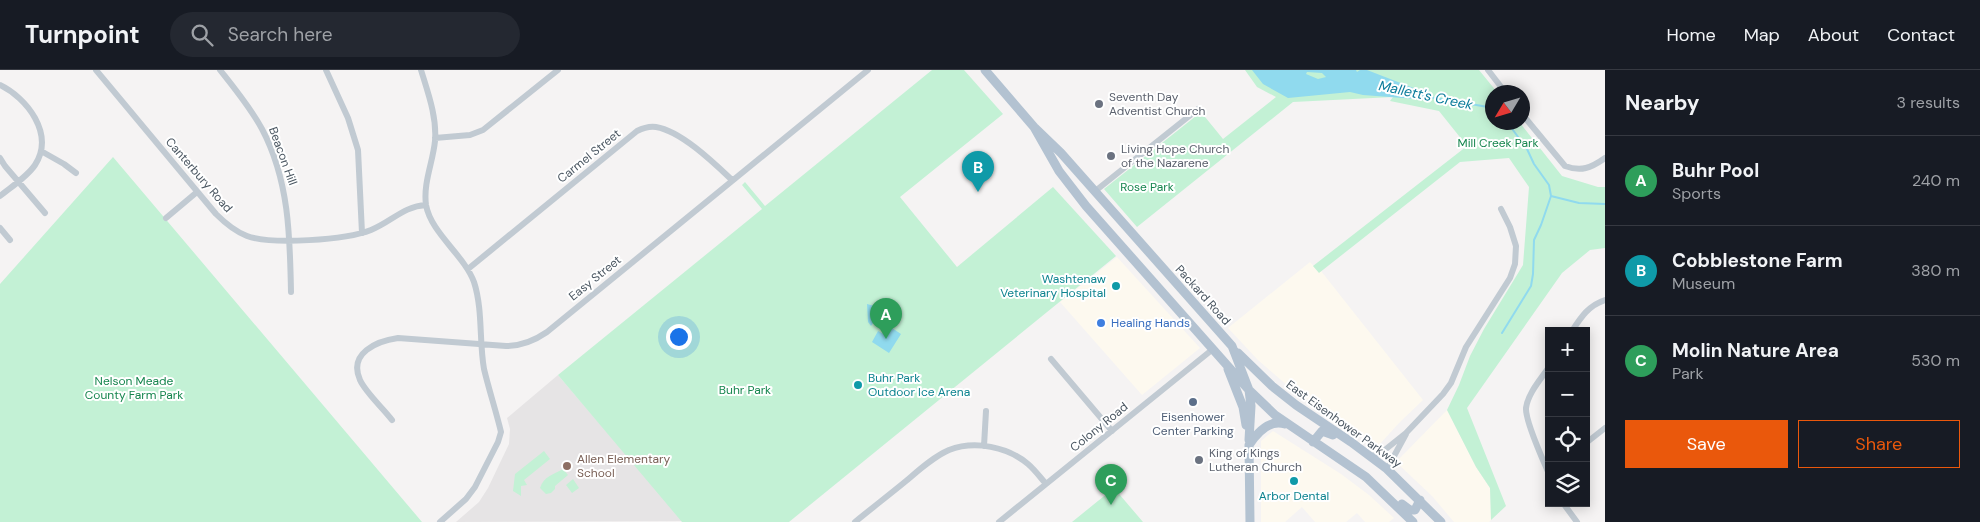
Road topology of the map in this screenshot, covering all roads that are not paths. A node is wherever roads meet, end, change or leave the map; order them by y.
1 (96, 70) edge
2 (220, 70) edge
3 (326, 70) edge
4 (421, 70) edge
5 (558, 70) edge
6 (868, 70) edge
7 (986, 70) edge
8 (1488, 70) edge
9 (1500, 85) edge
10 (0, 86) edge
11 (1198, 109) dead end
12 (1530, 124) edge
13 (1034, 127) junction
14 (435, 138) junction
15 (41, 151) junction
16 (0, 158) edge
17 (1605, 158) edge
18 (76, 173) dead end
19 (732, 180) junction
20 (18, 181) junction
21 (1072, 188) junction
22 (197, 192) junction
23 (1094, 192) junction
24 (0, 196) edge
25 (426, 205) junction
26 (1501, 210) dead end
27 (45, 213) dead end
28 (166, 218) dead end
29 (1124, 225) junction
30 (0, 228) edge
31 (362, 233) junction
32 (10, 240) dead end
33 (290, 240) junction
34 (1122, 247) junction
35 (468, 269) junction
36 (1168, 275) junction
37 (292, 292) dead end
38 (1605, 300) edge
39 (1575, 327) edge
40 (482, 343) junction
41 (1232, 346) junction
42 (1213, 349) junction
43 (1051, 359) dead end
44 (1223, 360) junction
45 (1546, 372) edge
46 (1249, 390) junction
47 (986, 411) dead end
48 (392, 420) dead end
49 (1289, 425) junction
50 (1605, 428) edge
51 (1112, 431) junction
52 (1406, 433) junction
53 (1590, 440) edge
54 (1249, 442) junction
55 (1313, 442) junction
56 (1352, 442) junction
57 (984, 446) junction
58 (1371, 456) junction
59 (1545, 463) edge
60 (1387, 469) junction
61 (1046, 484) junction
62 (1380, 489) junction
63 (1420, 500) junction
64 (1566, 507) edge
65 (440, 522) edge
66 (855, 522) edge
67 (999, 522) edge
68 (1250, 522) edge
69 (1413, 522) edge
70 (1440, 522) edge
71 (1577, 522) edge

1 - 22 street, Canterbury Road
2 - 33 street, Beacon Hill
3 - 31 street
4 - 14 street
5 - 14 street
6 - 19 street, Easy Street
7 - 13 main road, Packard Road
8 - 9 street
10 - 15 street
11 - 23 street
12 - 17 street
13 - 21 main road, Packard Road
13 - 23 main road, Packard Road
14 - 25 street
15 - 18 street
15 - 20 street
16 - 20 street
19 - 35 street, Carmel Street
19 - 40 street, Easy Street
20 - 24 street
20 - 27 street
21 - 29 main road
21 - 34 main road, Packard Road
22 - 28 street
22 - 33 street, Canterbury Road
23 - 29 main road, Packard Road
25 - 31 street, Canterbury Road
25 - 35 street
26 - 52 street
29 - 36 main road, Packard Road
30 - 32 street
31 - 33 street, Canterbury Road
33 - 37 street, Beacon Hill
34 - 36 main road
34 - 42 main road, Packard Road
35 - 40 street
36 - 41 main road, Packard Road
38 - 39 street
40 - 48 street, Easy Street
40 - 65 street
41 - 46 main road, Packard Road
41 - 56 main road, East Eisenhower Parkway
42 - 44 main road, Packard Road
42 - 51 street, Colony Road
43 - 51 street
44 - 46 main road, Packard Road
44 - 54 main road
45 - 59 street
46 - 49 main road
46 - 54 main road, Packard Road
47 - 57 street
49 - 54 main road
49 - 55 main road
50 - 53 street
51 - 61 street, Colony Road
52 - 58 street
52 - 60 street
54 - 68 main road, Packard Road
55 - 56 main road
55 - 62 main road
56 - 58 main road, East Eisenhower Parkway
57 - 61 street
57 - 66 street
58 - 60 main road, East Eisenhower Parkway
60 - 63 main road, East Eisenhower Parkway
61 - 67 street, Colony Road
62 - 63 main road
62 - 69 main road
63 - 70 main road, East Eisenhower Parkway
64 - 71 street

